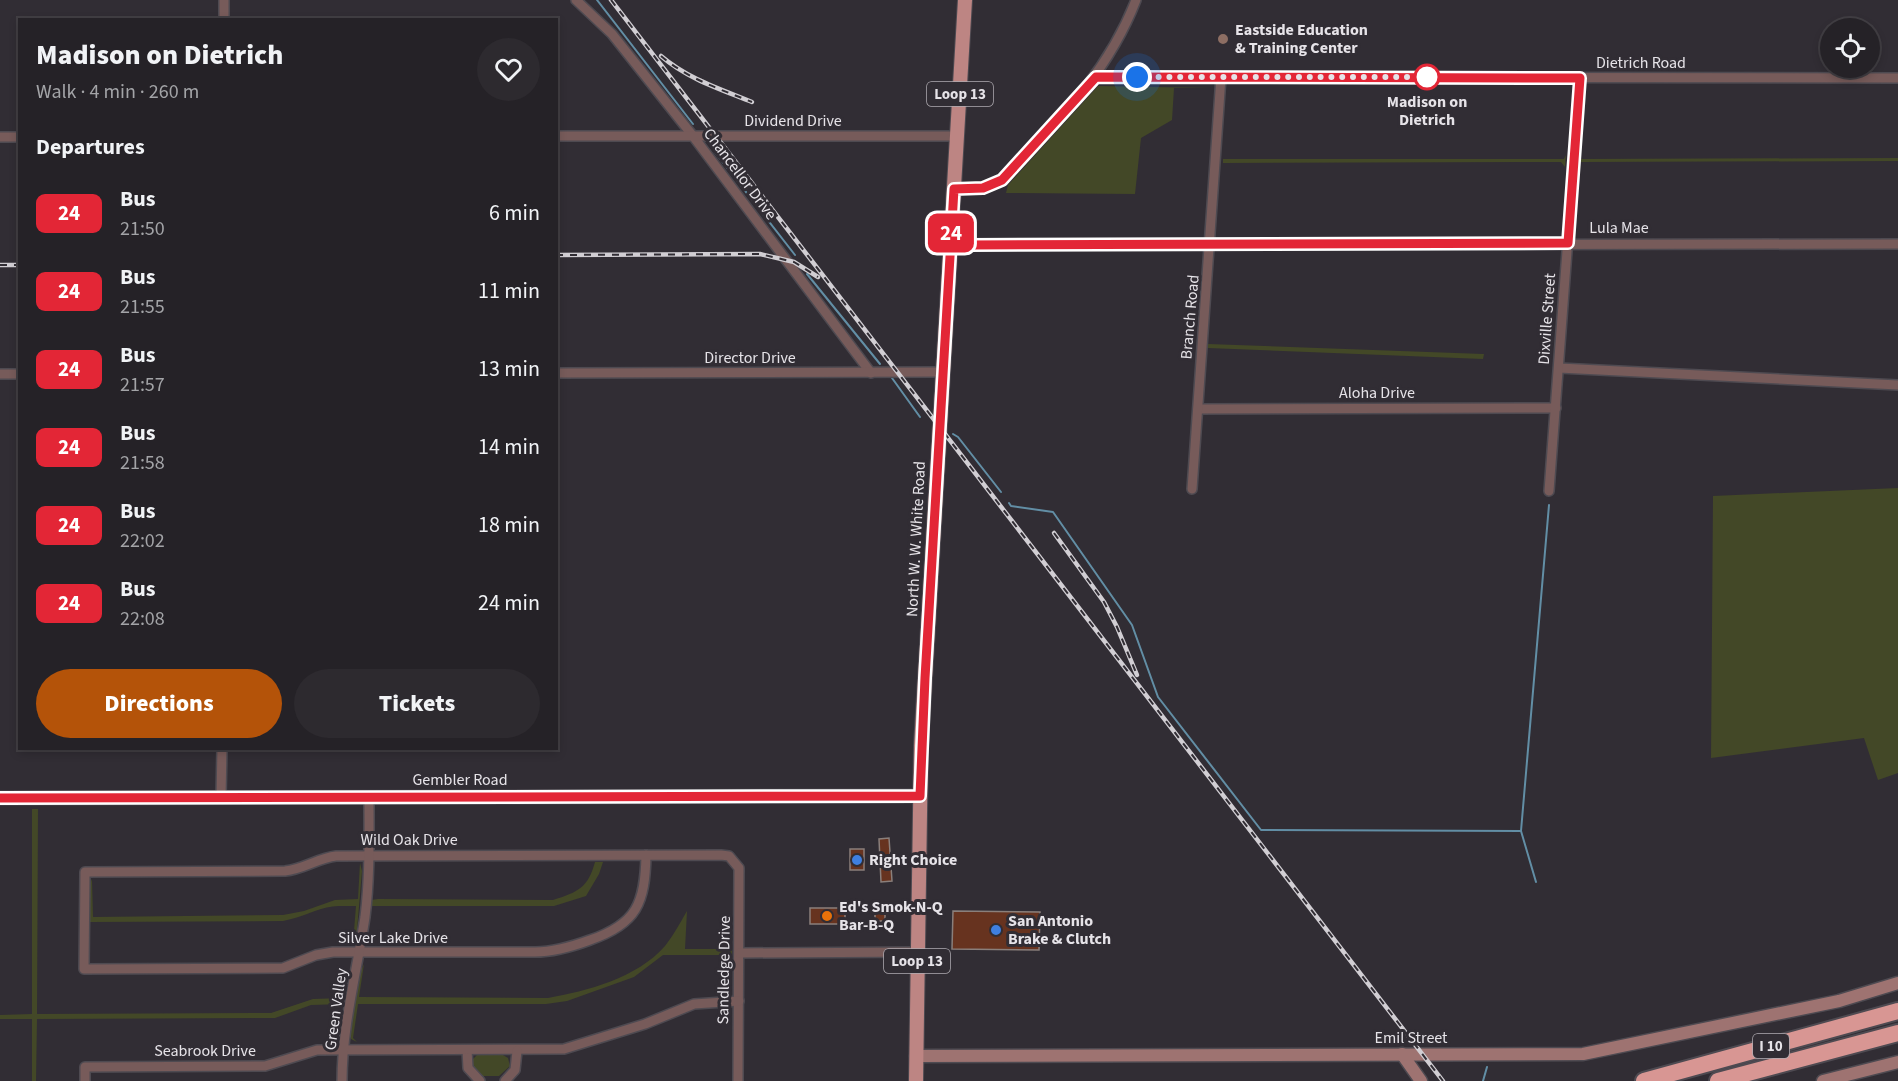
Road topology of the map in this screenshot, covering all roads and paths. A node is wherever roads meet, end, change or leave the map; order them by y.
1 (224, 0) edge
2 (576, 0) edge
3 (965, 0) edge
4 (1136, 0) edge
5 (224, 18) edge
6 (1096, 77) junction
7 (1221, 77) junction
8 (1580, 78) junction
9 (1898, 78) edge
10 (558, 136) edge
11 (693, 136) junction
12 (958, 136) junction
13 (0, 137) edge
14 (18, 137) edge
15 (954, 189) junction
16 (1568, 243) junction
17 (1898, 243) edge
18 (1211, 244) junction
19 (950, 245) junction
20 (1558, 368) junction
21 (943, 372) junction
22 (558, 373) edge
23 (871, 373) junction
24 (0, 374) edge
25 (18, 374) edge
26 (1898, 385) edge
27 (1556, 408) junction
28 (1198, 409) junction
29 (1192, 489) dead end
30 (1550, 491) dead end
31 (222, 750) edge
32 (920, 796) junction
33 (221, 797) junction
34 (369, 797) junction
35 (0, 798) edge
36 (369, 855) junction
37 (646, 855) junction
38 (734, 860) joint
39 (917, 952) junction
40 (359, 953) junction
41 (740, 953) junction
42 (84, 969) joint
43 (1898, 983) edge
44 (739, 1001) junction
45 (1898, 1011) edge
46 (1898, 1032) edge
47 (345, 1050) junction
48 (467, 1050) junction
49 (518, 1051) junction
50 (1402, 1054) junction
51 (1432, 1054) junction
52 (916, 1056) junction
53 (1898, 1062) edge
54 (1420, 1079) edge
55 (85, 1081) edge
56 (342, 1081) edge
57 (480, 1081) edge
58 (505, 1081) edge
59 (738, 1081) edge
60 (916, 1081) edge
61 (1644, 1081) edge
62 (1718, 1081) edge
63 (1823, 1081) edge

1 - 5 street
2 - 11 street, Chancellor Drive
3 - 12 main road, North W. W. White Road / Loop 13
4 - 6 street
6 - 7 street, Dietrich Road
6 - 15 street
7 - 8 street, Dietrich Road
7 - 18 street, Branch Road
8 - 9 street, Dietrich Road
8 - 16 street, Dixville Street
10 - 11 street, Dividend Drive
11 - 12 street, Dividend Drive
11 - 23 street, Chancellor Drive
12 - 15 main road, North W. W. White Road / Loop 13
13 - 14 street
15 - 19 main road, North W. W. White Road / Loop 13
16 - 17 street, Lula Mae
16 - 18 street, Lula Mae
16 - 20 street, Dixville Street
18 - 19 street, Lula Mae
18 - 28 street, Branch Road
19 - 21 main road, North W. W. White Road / Loop 13
20 - 26 street
20 - 27 street, Dixville Street
21 - 23 street, Director Drive
21 - 32 main road, North W. W. White Road / Loop 13
22 - 23 street, Director Drive
24 - 25 street
27 - 28 street, Aloha Drive
27 - 30 street, Dixville Street
28 - 29 street, Branch Road
31 - 33 street
32 - 34 main road, Gembler Road
32 - 39 main road, North W. W. White Road / Loop 13
33 - 34 main road, Gembler Road
33 - 35 main road, Gembler Road
34 - 36 street, Green Valley
36 - 37 street, Wild Oak Drive
36 - 40 street, Green Valley
36 - 42 street, Wild Oak Drive
37 - 38 street, Wild Oak Drive
37 - 40 street, Silver Lake Drive
38 - 41 street, Sandledge Drive
39 - 41 street
39 - 52 main road, North W. W. White Road / Loop 13
40 - 42 street, Silver Lake Drive
40 - 47 street, Green Valley
41 - 44 street, Sandledge Drive
43 - 51 main road, Emil Street
44 - 49 street, Seabrook Drive
44 - 59 street, Sandledge Drive
45 - 61 highway, I 10
46 - 62 highway, I 10
47 - 48 street, Seabrook Drive
47 - 55 street, Seabrook Drive
47 - 56 street, Green Valley
48 - 49 street, Seabrook Drive
48 - 57 street
49 - 58 street
50 - 51 main road, Emil Street
50 - 52 main road, Emil Street
50 - 54 main road
51 - 54 main road
52 - 60 main road, North W. W. White Road / Loop 13
53 - 63 main road

